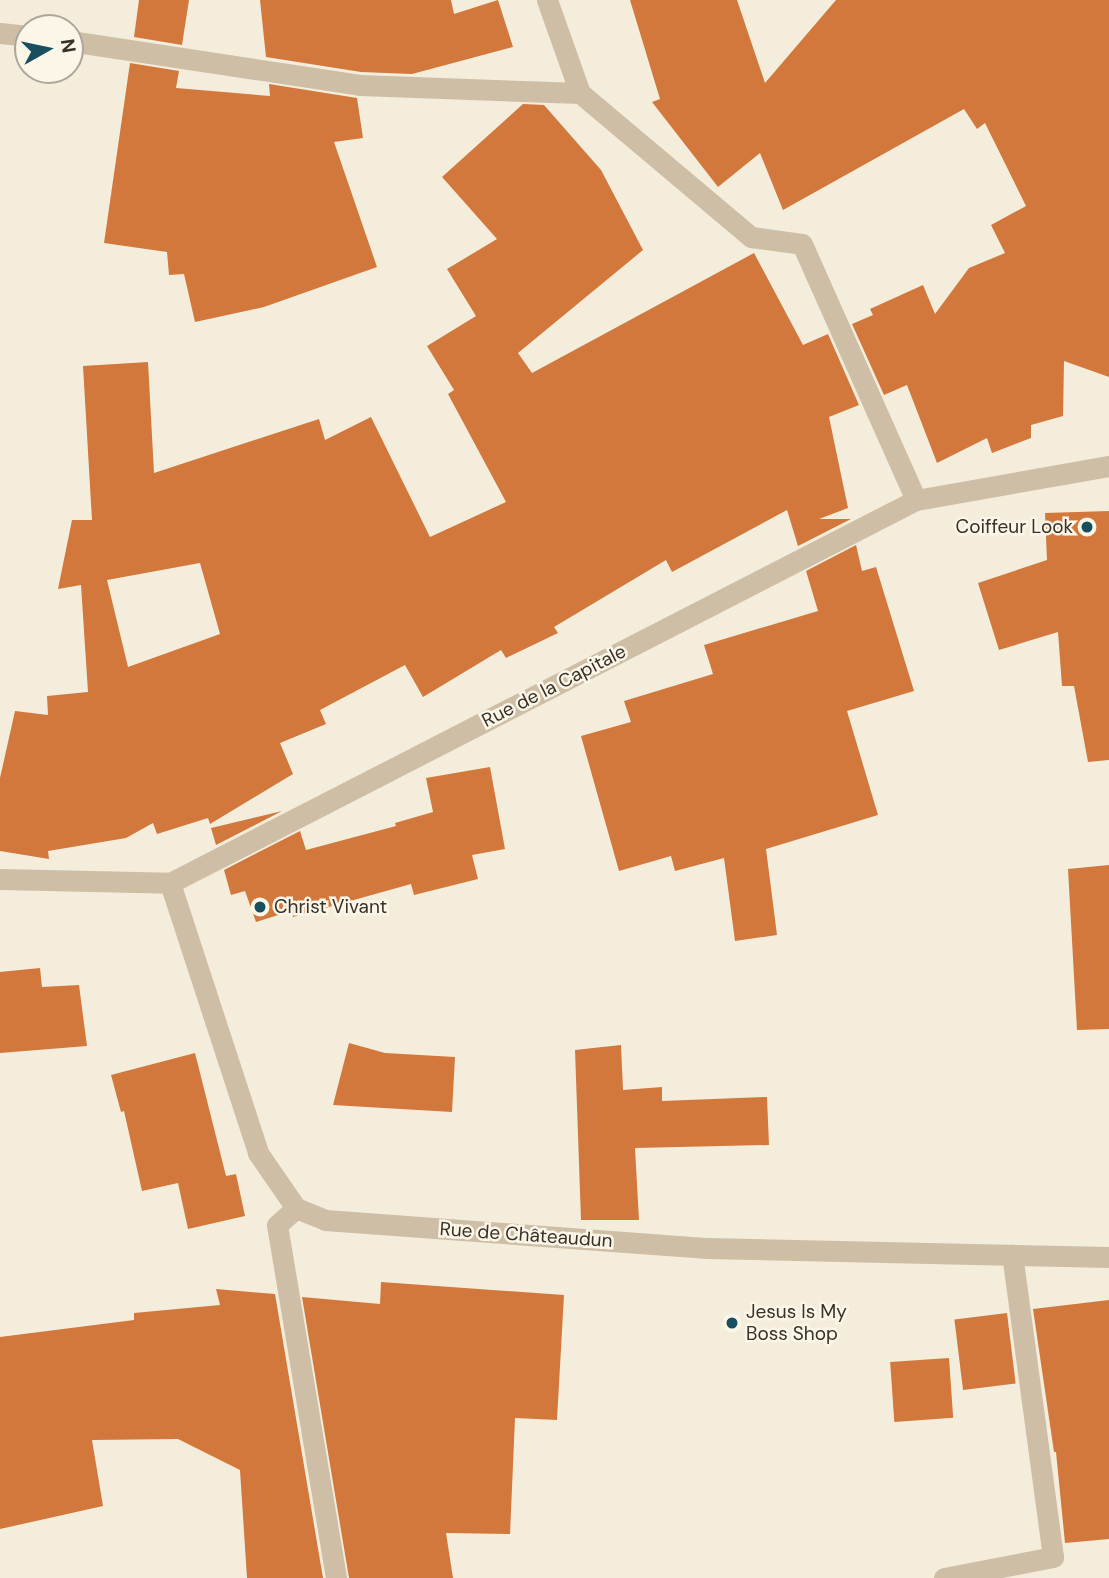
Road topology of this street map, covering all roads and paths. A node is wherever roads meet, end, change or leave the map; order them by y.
1 (547, 0) edge
2 (84, 43) edge
3 (580, 93) junction
4 (1109, 466) edge
5 (916, 500) junction
6 (0, 879) edge
7 (170, 883) junction
8 (296, 1208) junction
9 (1012, 1255) junction
10 (1109, 1257) edge
11 (337, 1578) edge
12 (944, 1578) edge

1 - 3 street
2 - 3 street
3 - 5 street
4 - 5 street, Rue de la Capitale
5 - 7 street, Rue de la Capitale
6 - 7 street, Rue de la Capitale
7 - 8 street
8 - 9 street, Rue de Châteaudun
8 - 11 street
9 - 10 street, Rue de Châteaudun
9 - 12 street

